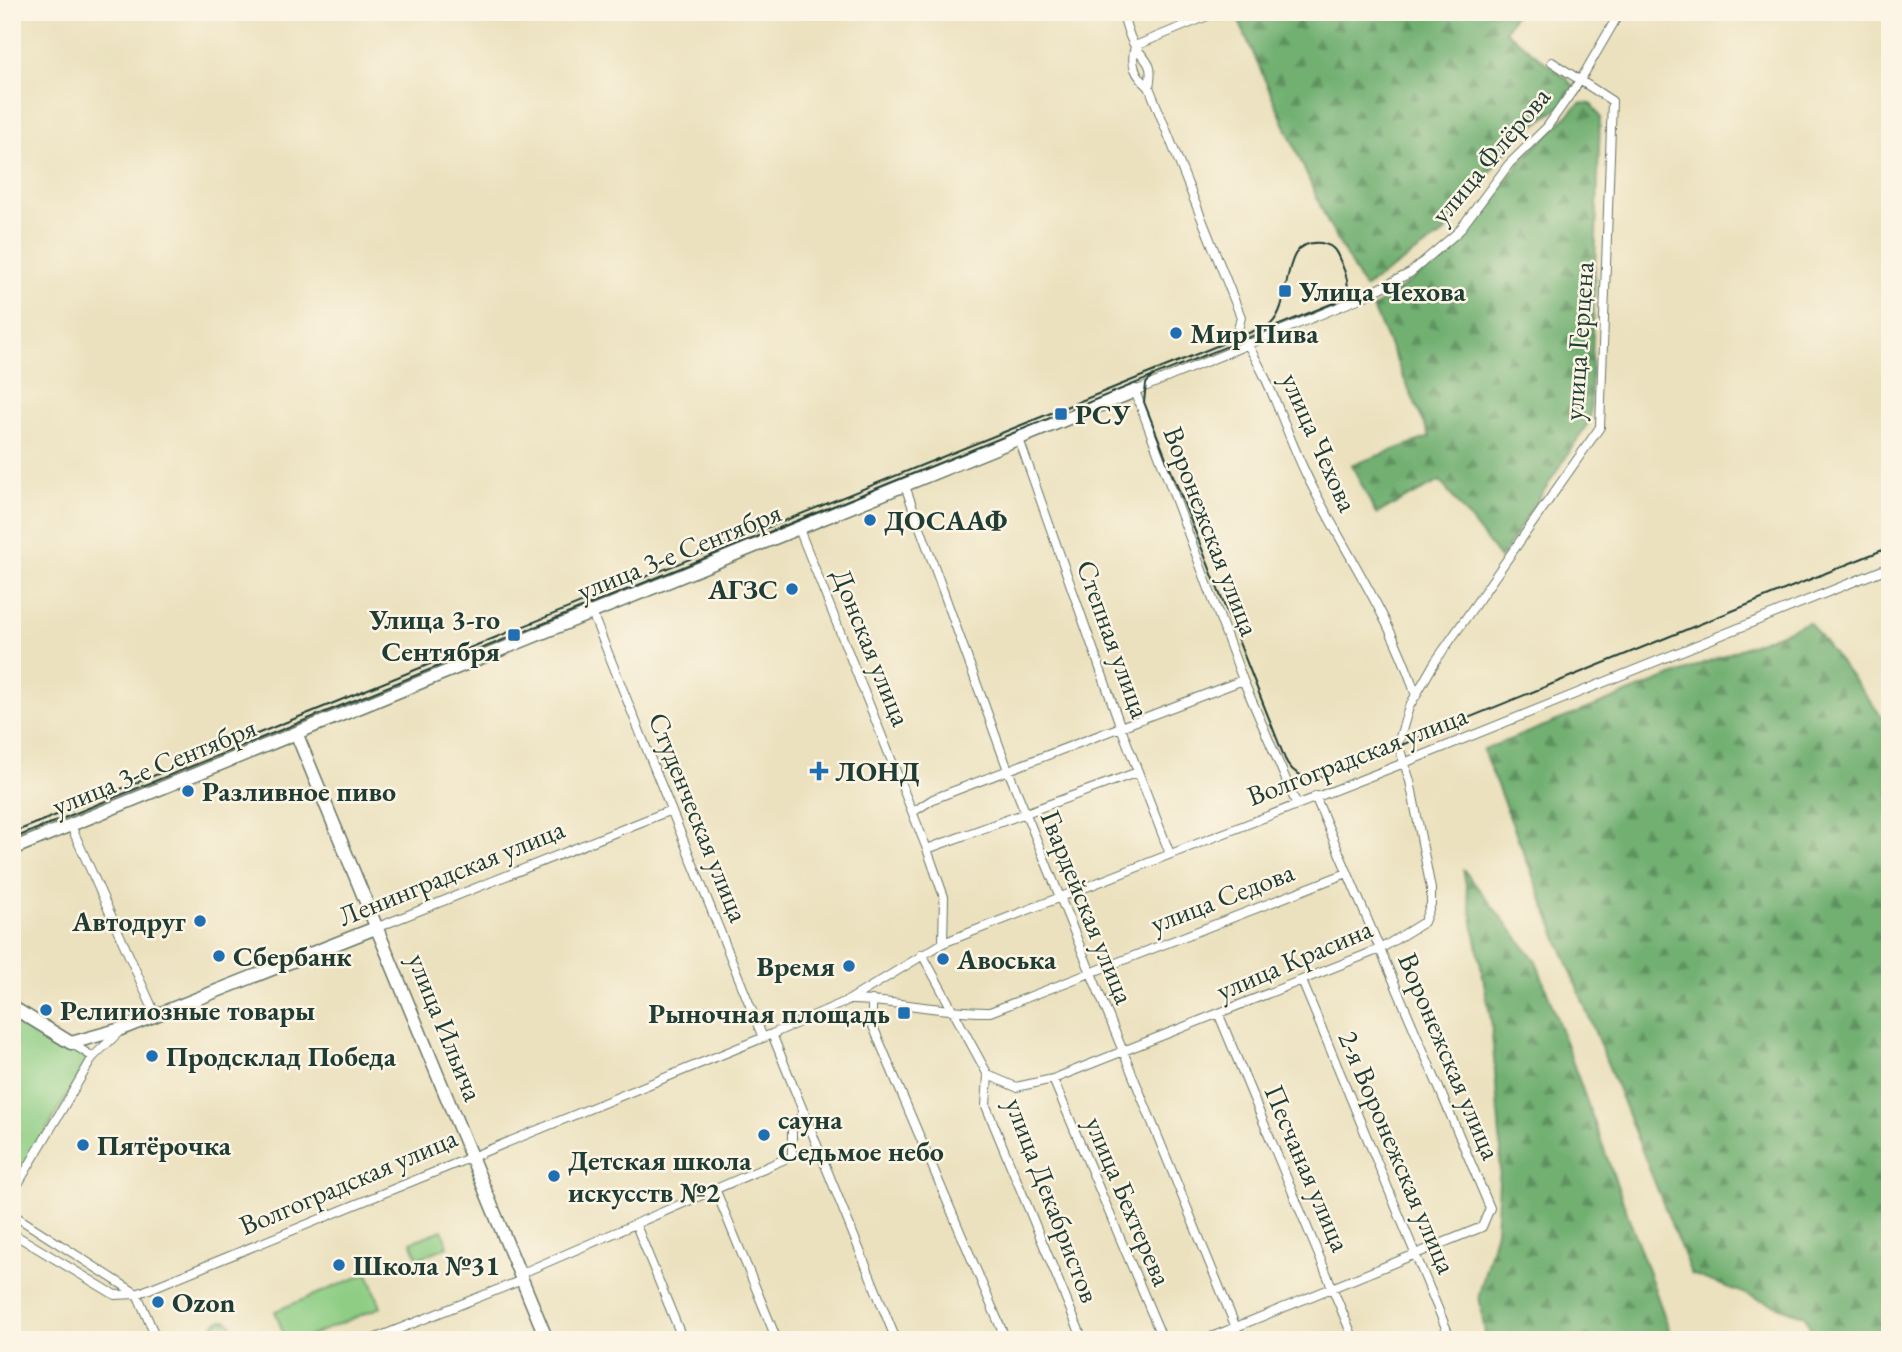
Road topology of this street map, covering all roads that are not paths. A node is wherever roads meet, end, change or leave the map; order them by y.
1 (1122, 12) edge
2 (1217, 12) edge
3 (1620, 12) edge
4 (1135, 46) junction
5 (1552, 62) dead end
6 (1581, 79) junction
7 (1149, 87) junction
8 (1363, 297) joint
9 (1247, 343) junction
10 (1135, 391) junction
11 (1019, 439) junction
12 (905, 486) junction
13 (799, 529) junction
14 (1890, 567) edge
15 (592, 613) junction
16 (1243, 680) junction
17 (1416, 696) junction
18 (1120, 725) junction
19 (297, 735) junction
20 (1404, 763) junction
21 (1008, 770) junction
22 (1138, 772) junction
23 (1315, 796) junction
24 (1296, 803) junction
25 (671, 810) junction
26 (912, 812) junction
27 (1026, 813) junction
28 (71, 826) junction
29 (12, 849) edge
30 (927, 849) junction
31 (1170, 853) junction
32 (1347, 873) junction
33 (1060, 896) junction
34 (378, 927) junction
35 (943, 943) junction
36 (1380, 949) junction
37 (922, 954) junction
38 (1091, 973) junction
39 (1302, 981) junction
40 (849, 1000) junction
41 (872, 1000) junction
42 (12, 1007) edge
43 (955, 1012) junction
44 (1219, 1015) junction
45 (156, 1016) junction
46 (121, 1029) junction
47 (772, 1034) junction
48 (763, 1038) junction
49 (71, 1043) junction
50 (1123, 1054) junction
51 (93, 1057) junction
52 (988, 1075) junction
53 (1053, 1079) junction
54 (804, 1112) junction
55 (471, 1155) junction
56 (716, 1191) junction
57 (12, 1194) edge
58 (12, 1214) edge
59 (636, 1225) junction
60 (39, 1231) junction
61 (12, 1233) edge
62 (29, 1245) junction
63 (1416, 1254) junction
64 (100, 1270) junction
65 (521, 1277) junction
66 (92, 1283) junction
67 (1333, 1287) junction
68 (137, 1294) junction
69 (1236, 1327) junction
70 (157, 1340) edge
71 (371, 1340) edge
72 (547, 1340) edge
73 (683, 1340) edge
74 (777, 1340) edge
75 (896, 1340) edge
76 (1006, 1340) edge
77 (1083, 1340) edge
78 (1163, 1340) edge
79 (1204, 1340) edge
80 (1241, 1340) edge
81 (1354, 1340) edge
82 (1451, 1340) edge

1 - 4 street, улица Чехова
2 - 4 street
3 - 6 street, улица Флёрова
4 - 7 street, улица Чехова
4 - 7 street
5 - 6 street, улица Герцена
6 - 8 street, улица Флёрова
6 - 17 street, улица Герцена
7 - 9 street, улица Чехова
8 - 9 street, улица 3-е Сентября
9 - 10 street, улица 3-е Сентября
9 - 17 street, улица Чехова
10 - 11 street, улица 3-е Сентября
10 - 16 street, Воронежская улица
11 - 12 street, улица 3-е Сентября
11 - 18 street, Степная улица
12 - 13 street, улица 3-е Сентября
12 - 21 street, Гвардейская улица
13 - 15 street, улица 3-е Сентября
13 - 26 street, Донская улица
14 - 20 street, Волгоградская улица
15 - 19 street, улица 3-е Сентября
15 - 25 street, Студенческая улица
16 - 18 street
16 - 24 street, Воронежская улица
17 - 20 street, улица Герцена
18 - 21 street
18 - 22 street, Степная улица
19 - 28 street, улица 3-е Сентября
19 - 34 street, улица Ильича
20 - 23 street, Волгоградская улица
20 - 36 street, улица Красина
21 - 26 street
21 - 27 street, Гвардейская улица
22 - 27 street
22 - 31 street, Степная улица
23 - 24 street, Волгоградская улица
23 - 32 street, Воронежская улица
24 - 31 street, Волгоградская улица
25 - 34 street, Ленинградская улица
25 - 48 street, Студенческая улица
26 - 30 street, Донская улица
27 - 30 street
27 - 33 street, Гвардейская улица
28 - 29 street, улица 3-е Сентября
28 - 45 street
30 - 35 street, Донская улица
31 - 33 street, Волгоградская улица
32 - 36 street, Воронежская улица
32 - 38 street, улица Седова
33 - 35 street, Волгоградская улица
33 - 38 street, Гвардейская улица
34 - 45 street, Ленинградская улица
34 - 55 street, улица Ильича
35 - 37 street, Волгоградская улица
36 - 39 street, улица Красина
36 - 63 street, Воронежская улица
37 - 40 street, Волгоградская улица
37 - 43 street
38 - 43 street, улица Седова
38 - 50 street, Гвардейская улица
39 - 44 street, улица Красина
39 - 63 street, 2-я Воронежская улица
40 - 41 street, Волгоградская улица
40 - 47 street, Волгоградская улица
41 - 43 street, Волгоградская улица
41 - 76 street
42 - 49 street
43 - 52 street
44 - 50 street, улица Красина
44 - 67 street, Песчаная улица
45 - 46 street, Ленинградская улица
46 - 49 street
46 - 51 street, Ленинградская улица
47 - 48 street, Волгоградская улица
47 - 54 street
48 - 55 street, Волгоградская улица
49 - 51 street
50 - 53 street, улица Красина
50 - 69 street, Гвардейская улица
51 - 57 street, Ленинградская улица
52 - 53 street, улица Красина
52 - 77 street, улица Декабристов
53 - 78 street, улица Бехтерева
54 - 56 street
54 - 75 street
55 - 65 street, улица Ильича
55 - 68 street, Волгоградская улица
56 - 59 street
56 - 74 street
58 - 60 street
59 - 65 street
59 - 73 street
60 - 62 street
60 - 64 street
61 - 62 street
62 - 66 street
63 - 67 street
63 - 82 street, 2-я Воронежская улица
64 - 66 street
64 - 68 street
65 - 71 street
65 - 72 street, улица Ильича
66 - 68 street
67 - 69 street
67 - 81 street, Песчаная улица
68 - 70 street
69 - 79 street
69 - 80 street, Гвардейская улица

